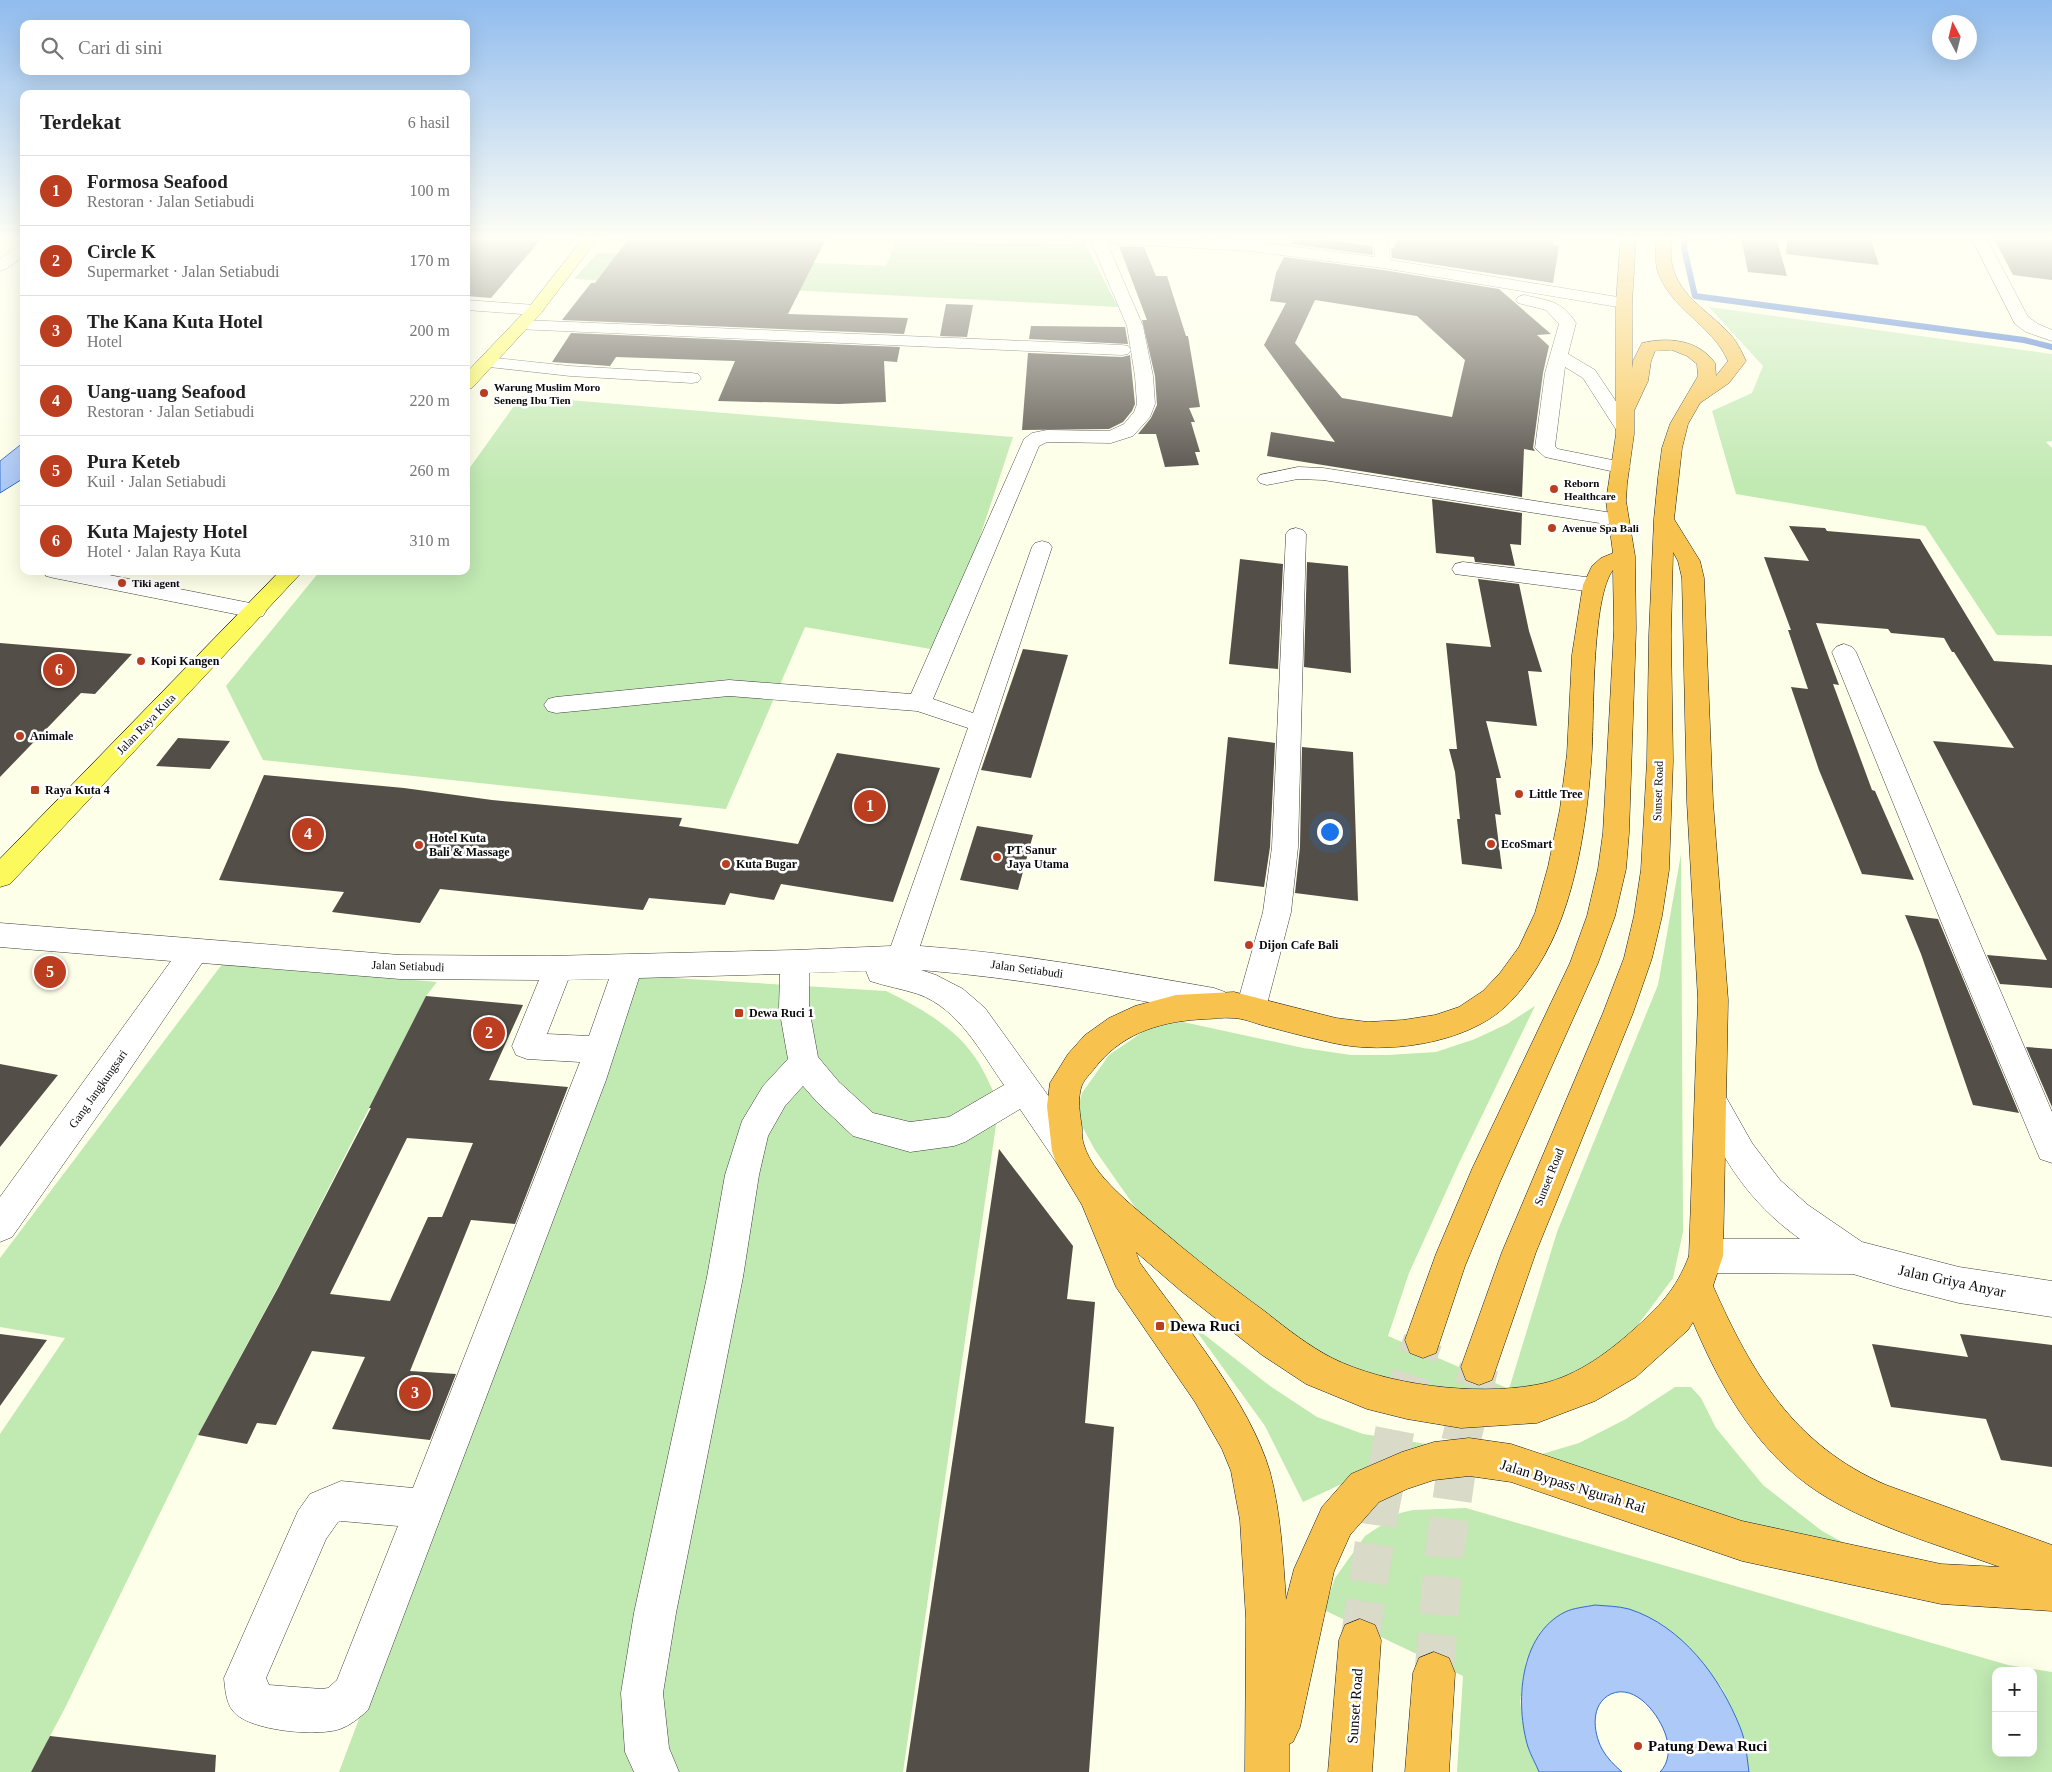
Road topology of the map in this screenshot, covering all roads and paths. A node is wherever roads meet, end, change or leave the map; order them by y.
1 (527, 320) edge
2 (1132, 320) edge
3 (1565, 320) edge
4 (1624, 320) edge
5 (1704, 320) edge
6 (2021, 320) edge
7 (522, 325) junction
8 (2052, 336) edge
9 (1122, 350) dead end
10 (1558, 355) junction
11 (486, 362) junction
12 (692, 378) dead end
13 (470, 380) edge
14 (1689, 404) junction
15 (1624, 419) junction
16 (1620, 467) junction
17 (1267, 479) dead end
18 (1664, 519) junction
19 (1619, 520) junction
20 (1296, 534) dead end
21 (1042, 547) dead end
22 (1624, 556) junction
23 (1463, 569) dead end
24 (74, 575) edge
25 (288, 575) edge
26 (1594, 585) junction
27 (255, 611) junction
28 (1844, 652) dead end
29 (919, 703) junction
30 (556, 705) dead end
31 (981, 724) junction
32 (0, 876) edge
33 (0, 935) edge
34 (194, 952) junction
35 (806, 962) junction
36 (628, 966) junction
37 (899, 966) junction
38 (558, 968) junction
39 (1243, 1006) junction
40 (600, 1050) junction
41 (804, 1063) junction
42 (1024, 1089) junction
43 (1711, 1100) junction
44 (2052, 1148) edge
45 (1068, 1151) junction
46 (1095, 1195) junction
47 (0, 1225) edge
48 (1853, 1257) junction
49 (1700, 1271) junction
50 (2052, 1299) edge
51 (1423, 1340) tunnel mouth
52 (1479, 1367) tunnel mouth
53 (424, 1509) junction
54 (2052, 1565) edge
55 (2052, 1590) edge
56 (1360, 1640) tunnel mouth
57 (1434, 1673) tunnel mouth
58 (657, 1772) edge
59 (1267, 1772) edge
60 (1350, 1772) edge
61 (1427, 1772) edge

1 - 7 main road
2 - 29 street
3 - 10 street
4 - 15 highway
5 - 14 highway, Sunset Road
6 - 8 street
7 - 9 street
7 - 11 main road
10 - 15 street
10 - 16 street
11 - 12 street
11 - 13 main road
14 - 15 highway
14 - 18 highway, Sunset Road
15 - 16 highway
16 - 19 highway
17 - 19 street
18 - 43 highway
18 - 52 highway, Sunset Road
19 - 22 highway
20 - 39 street
21 - 31 street
22 - 26 highway
22 - 51 highway
23 - 26 street
24 - 27 street
25 - 27 main road, Jalan Raya Kuta
26 - 39 highway
27 - 32 main road, Jalan Raya Kuta
28 - 44 street
29 - 30 street
29 - 31 street
31 - 37 street
33 - 34 street, Jalan Setiabudi
34 - 38 street, Jalan Setiabudi
34 - 47 street, Gang Jangkungsari
35 - 36 street, Jalan Setiabudi
35 - 37 street, Jalan Setiabudi
35 - 41 street
36 - 38 street, Jalan Setiabudi
36 - 40 street
37 - 39 street, Jalan Setiabudi
37 - 42 street, Jalan Setiabudi
38 - 40 street
39 - 45 highway
40 - 53 street
41 - 42 street
41 - 58 street
42 - 45 street, Jalan Setiabudi
43 - 48 street, Jalan Griya Anyar
43 - 49 highway
45 - 46 highway
46 - 49 highway
46 - 59 highway
48 - 49 street, Jalan Griya Anyar
48 - 50 street, Jalan Griya Anyar
49 - 54 highway
53 - 53 street
55 - 59 highway, Jalan Bypass Ngurah Rai
56 - 60 highway, Sunset Road
57 - 61 highway

